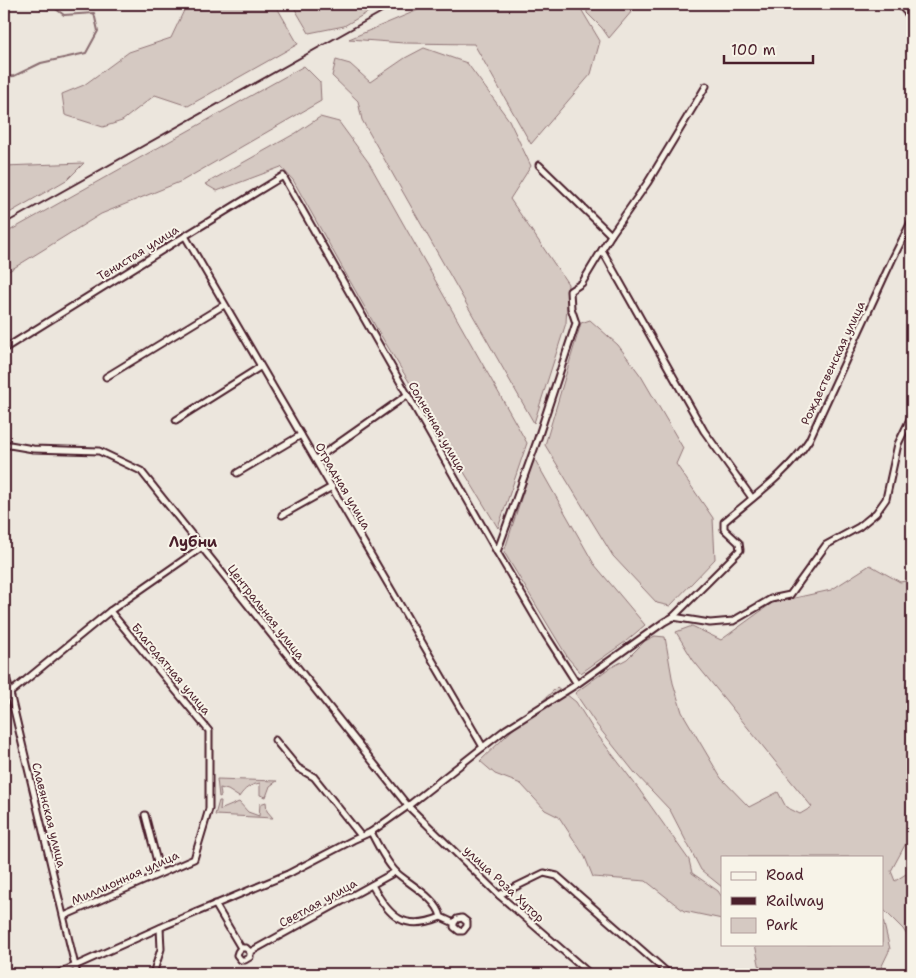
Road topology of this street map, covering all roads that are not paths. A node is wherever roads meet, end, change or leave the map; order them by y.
1 (899, 4) edge
2 (912, 18) edge
3 (706, 86) dead end
4 (539, 165) dead end
5 (284, 176) joint
6 (912, 220) edge
7 (611, 235) junction
8 (185, 236) junction
9 (602, 250) junction
10 (224, 305) junction
11 (4, 349) edge
12 (260, 367) junction
13 (106, 377) dead end
14 (407, 395) junction
15 (912, 414) edge
16 (176, 420) dead end
17 (301, 434) junction
18 (4, 444) edge
19 (316, 459) junction
20 (236, 472) dead end
21 (332, 487) junction
22 (752, 498) junction
23 (282, 515) dead end
24 (202, 546) junction
25 (497, 552) junction
26 (110, 612) junction
27 (673, 617) junction
28 (4, 668) edge
29 (577, 684) junction
30 (10, 692) junction
31 (275, 740) dead end
32 (483, 747) junction
33 (408, 806) junction
34 (145, 815) dead end
35 (371, 832) junction
36 (361, 836) junction
37 (194, 859) joint
38 (395, 872) junction
39 (160, 873) junction
40 (372, 885) junction
41 (499, 896) junction
42 (215, 904) junction
43 (64, 916) junction
44 (441, 917) junction
45 (454, 923) dead end
46 (160, 928) junction
47 (241, 948) junction
48 (250, 952) junction
49 (75, 967) junction
50 (57, 974) edge
51 (76, 974) edge
52 (153, 974) edge
53 (590, 974) edge
54 (669, 974) edge

1 - 2 street
3 - 7 street
4 - 7 street
5 - 8 street, Тенистая улица
5 - 14 street, Солнечная улица
6 - 22 street, Рождественская улица
7 - 9 street
8 - 10 street, Отрадная улица
8 - 11 street, Тенистая улица
9 - 22 street
9 - 25 street
10 - 12 street, Отрадная улица
10 - 13 street
12 - 16 street
12 - 17 street, Отрадная улица
14 - 19 street
14 - 25 street, Солнечная улица
15 - 27 street
17 - 19 street, Отрадная улица
17 - 20 street
18 - 24 street, Центральная улица
19 - 21 street, Отрадная улица
21 - 23 street
21 - 32 street, Отрадная улица
22 - 27 street, Рождественская улица
24 - 26 street
24 - 33 street, Центральная улица
25 - 29 street, Солнечная улица
26 - 30 street
26 - 37 street, Благодатная улица
27 - 29 street
28 - 30 street, Славянская улица
29 - 32 street
30 - 43 street, Славянская улица
31 - 36 street
32 - 33 street
33 - 35 street
33 - 41 street, улица Роза Хутор
34 - 39 street
35 - 36 street
35 - 38 street
36 - 42 street
37 - 39 street, Миллионная улица
38 - 40 street, Светлая улица
38 - 44 street
39 - 43 street, Миллионная улица
40 - 44 street
40 - 48 street, Светлая улица
41 - 53 street, улица Роза Хутор
41 - 54 street
42 - 46 street
42 - 47 street
43 - 49 street, Славянская улица
44 - 45 street
46 - 49 street
46 - 52 street
47 - 48 street
47 - 48 street
49 - 50 street
49 - 51 street, Славянская улица

